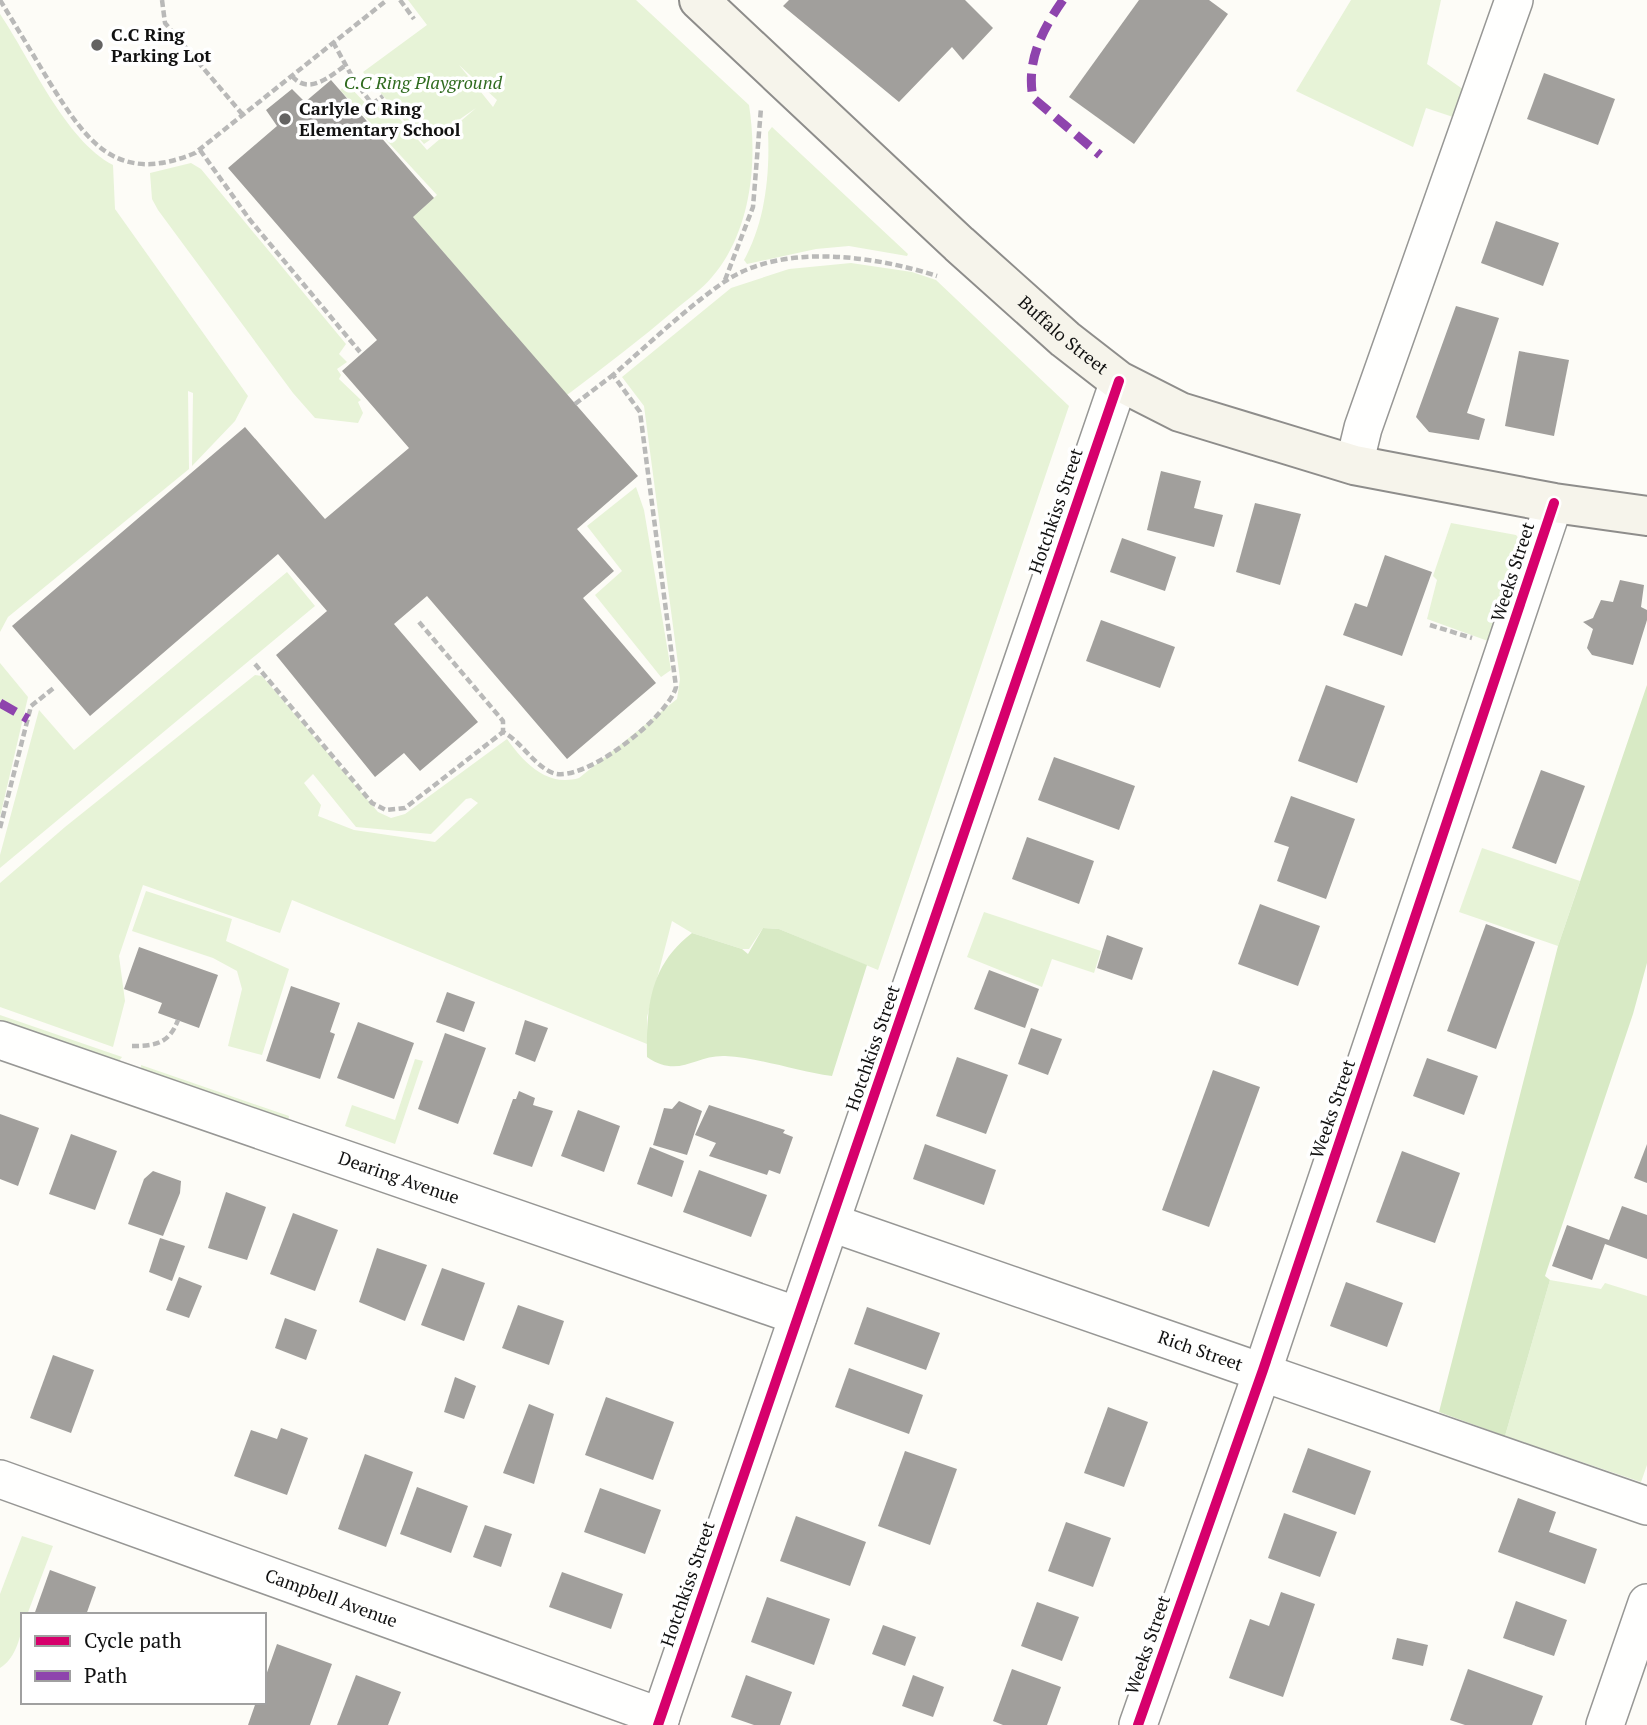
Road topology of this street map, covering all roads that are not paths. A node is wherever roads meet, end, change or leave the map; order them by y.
1 (699, 0) edge
2 (1514, 0) edge
3 (1119, 381) junction
4 (1354, 465) junction
5 (1554, 503) junction
6 (1647, 516) edge
7 (0, 1040) edge
8 (832, 1223) junction
9 (798, 1316) junction
10 (1263, 1370) junction
11 (0, 1479) edge
12 (1647, 1506) edge
13 (1647, 1603) edge
14 (659, 1721) edge
15 (1138, 1725) edge
16 (1605, 1725) edge

1 - 3 street, Buffalo Street
2 - 4 street
3 - 4 street, Buffalo Street
3 - 8 street, Hotchkiss Street
4 - 5 street, Buffalo Street
5 - 6 street, Buffalo Street
5 - 10 street, Weeks Street
7 - 9 street, Dearing Avenue
8 - 9 street, Hotchkiss Street
8 - 10 street, Rich Street
9 - 14 street, Hotchkiss Street
10 - 12 street, Rich Street
10 - 15 street, Weeks Street
11 - 14 street, Campbell Avenue
13 - 16 street

